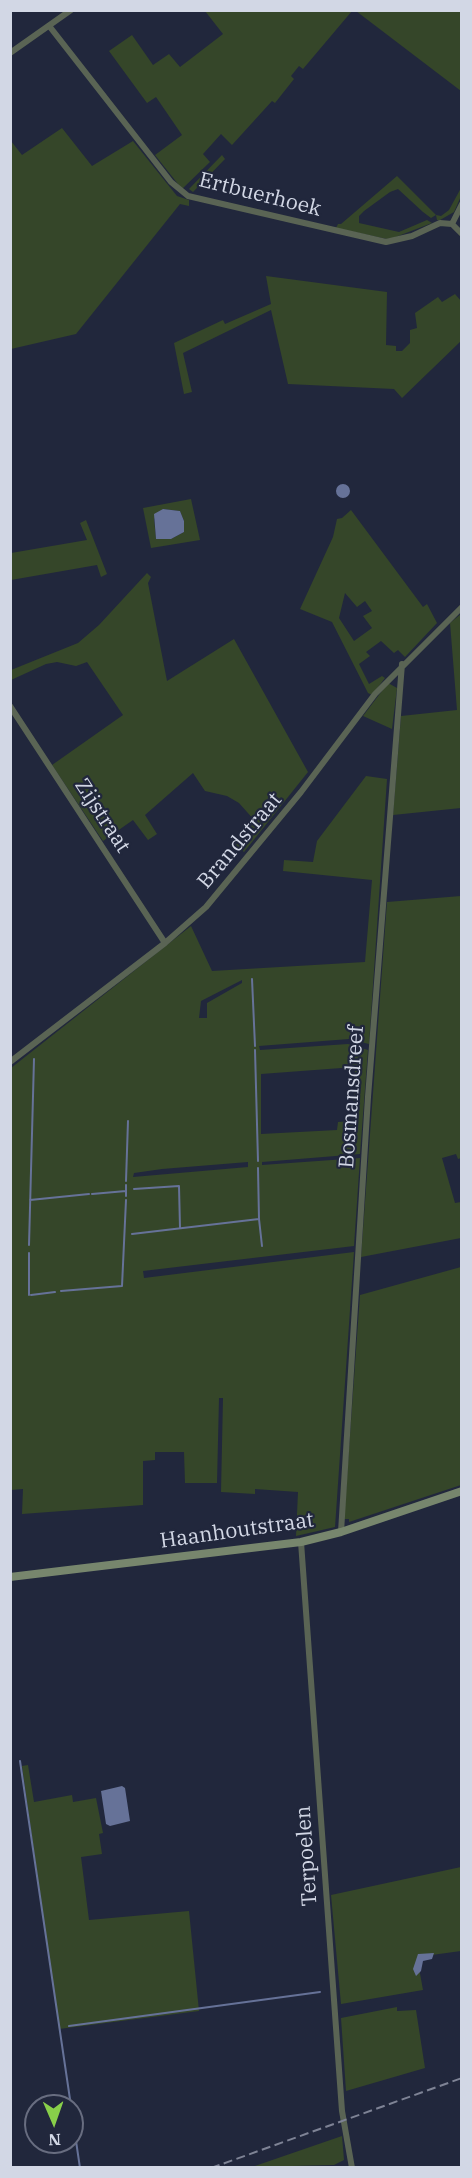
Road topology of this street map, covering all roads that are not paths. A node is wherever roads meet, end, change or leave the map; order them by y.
1 (71, 10) edge
2 (50, 27) junction
3 (10, 53) edge
4 (462, 204) edge
5 (452, 224) junction
6 (462, 234) edge
7 (462, 607) edge
8 (402, 664) junction
9 (10, 706) edge
10 (165, 944) junction
11 (10, 1062) edge
12 (462, 1491) edge
13 (341, 1532) junction
14 (301, 1542) junction
15 (10, 1577) edge
16 (352, 2168) edge

1 - 2 street
2 - 3 street
2 - 5 street, Ertbuerhoek
4 - 5 street
5 - 6 street
7 - 8 street, Brandstraat
8 - 10 street, Brandstraat
8 - 13 street, Bosmansdreef
9 - 10 street, Zijstraat
10 - 11 street, Brandstraat
12 - 13 street, Haanhoutstraat
13 - 14 street, Haanhoutstraat
14 - 15 street, Haanhoutstraat
14 - 16 street, Terpoelen

